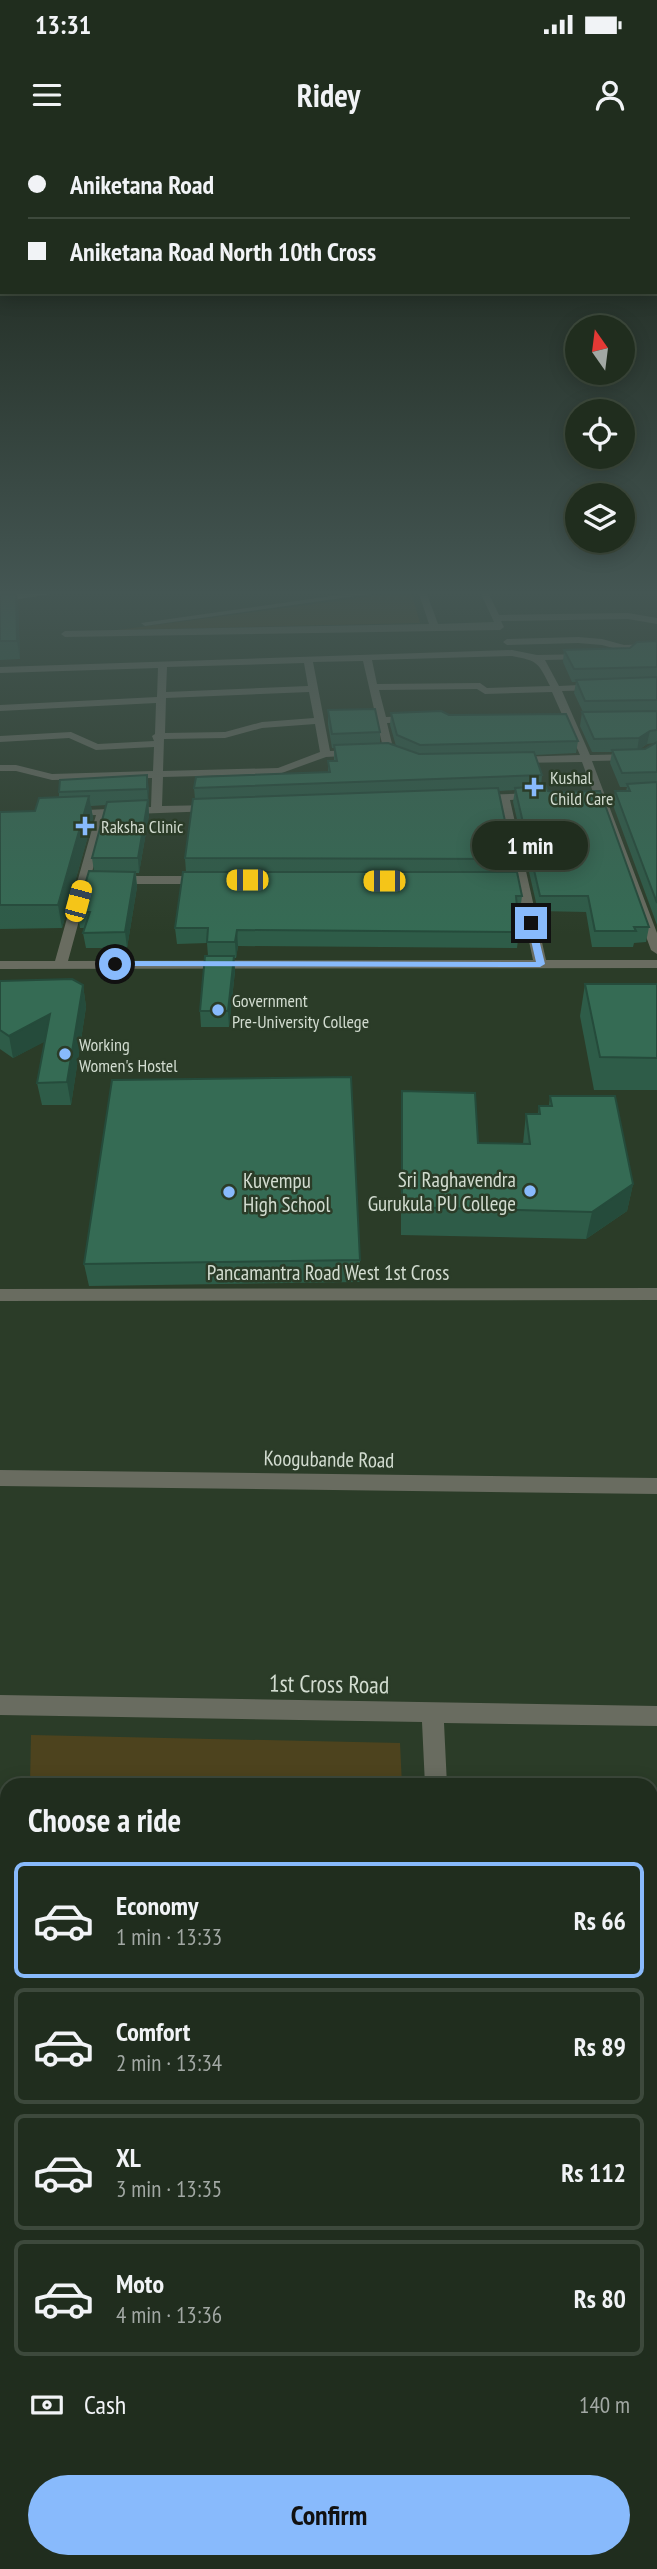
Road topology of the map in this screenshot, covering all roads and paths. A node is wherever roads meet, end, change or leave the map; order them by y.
1 (160, 707) edge
2 (316, 707) edge
3 (378, 707) edge
4 (563, 707) edge
5 (430, 718) edge
6 (381, 720) junction
7 (582, 720) edge
8 (319, 721) junction
9 (556, 721) edge
10 (569, 721) junction
11 (0, 739) edge
12 (158, 740) junction
13 (657, 748) edge
14 (363, 753) edge
15 (376, 753) edge
16 (325, 754) junction
17 (586, 758) junction
18 (502, 761) edge
19 (0, 768) edge
20 (158, 773) junction
21 (587, 793) edge
22 (606, 793) junction
23 (545, 795) edge
24 (504, 797) junction
25 (463, 799) edge
26 (222, 808) edge
27 (156, 810) junction
28 (102, 813) junction
29 (51, 814) edge
30 (83, 880) junction
31 (220, 880) edge
32 (507, 881) edge
33 (521, 881) junction
34 (657, 950) edge
35 (61, 964) junction
36 (540, 964) junction
37 (657, 964) edge
38 (0, 965) edge
39 (657, 1294) edge
40 (0, 1295) edge
41 (0, 1478) edge
42 (657, 1486) edge
43 (0, 1707) edge
44 (433, 1712) junction
45 (657, 1716) edge
46 (436, 1778) edge

1 - 12 street
2 - 8 street
3 - 6 street
4 - 10 street
5 - 6 street
6 - 15 street
7 - 10 street
8 - 12 street
8 - 16 street
9 - 10 street
10 - 17 street
11 - 12 street
12 - 20 street
13 - 17 street
14 - 16 street
16 - 20 street
17 - 18 street
17 - 22 street
19 - 20 street
20 - 27 street
21 - 22 street
22 - 34 street
23 - 24 street
24 - 25 street
24 - 33 street
26 - 27 street
27 - 28 street
28 - 29 street
28 - 30 street
30 - 31 street
30 - 35 street
32 - 33 street
33 - 36 street
35 - 36 street
35 - 38 street
36 - 37 street
39 - 40 street, Pancamantra Road West 1st Cross
41 - 42 street, Koogubande Road
43 - 44 street, 1st Cross Road
44 - 45 street, 1st Cross Road
44 - 46 street

